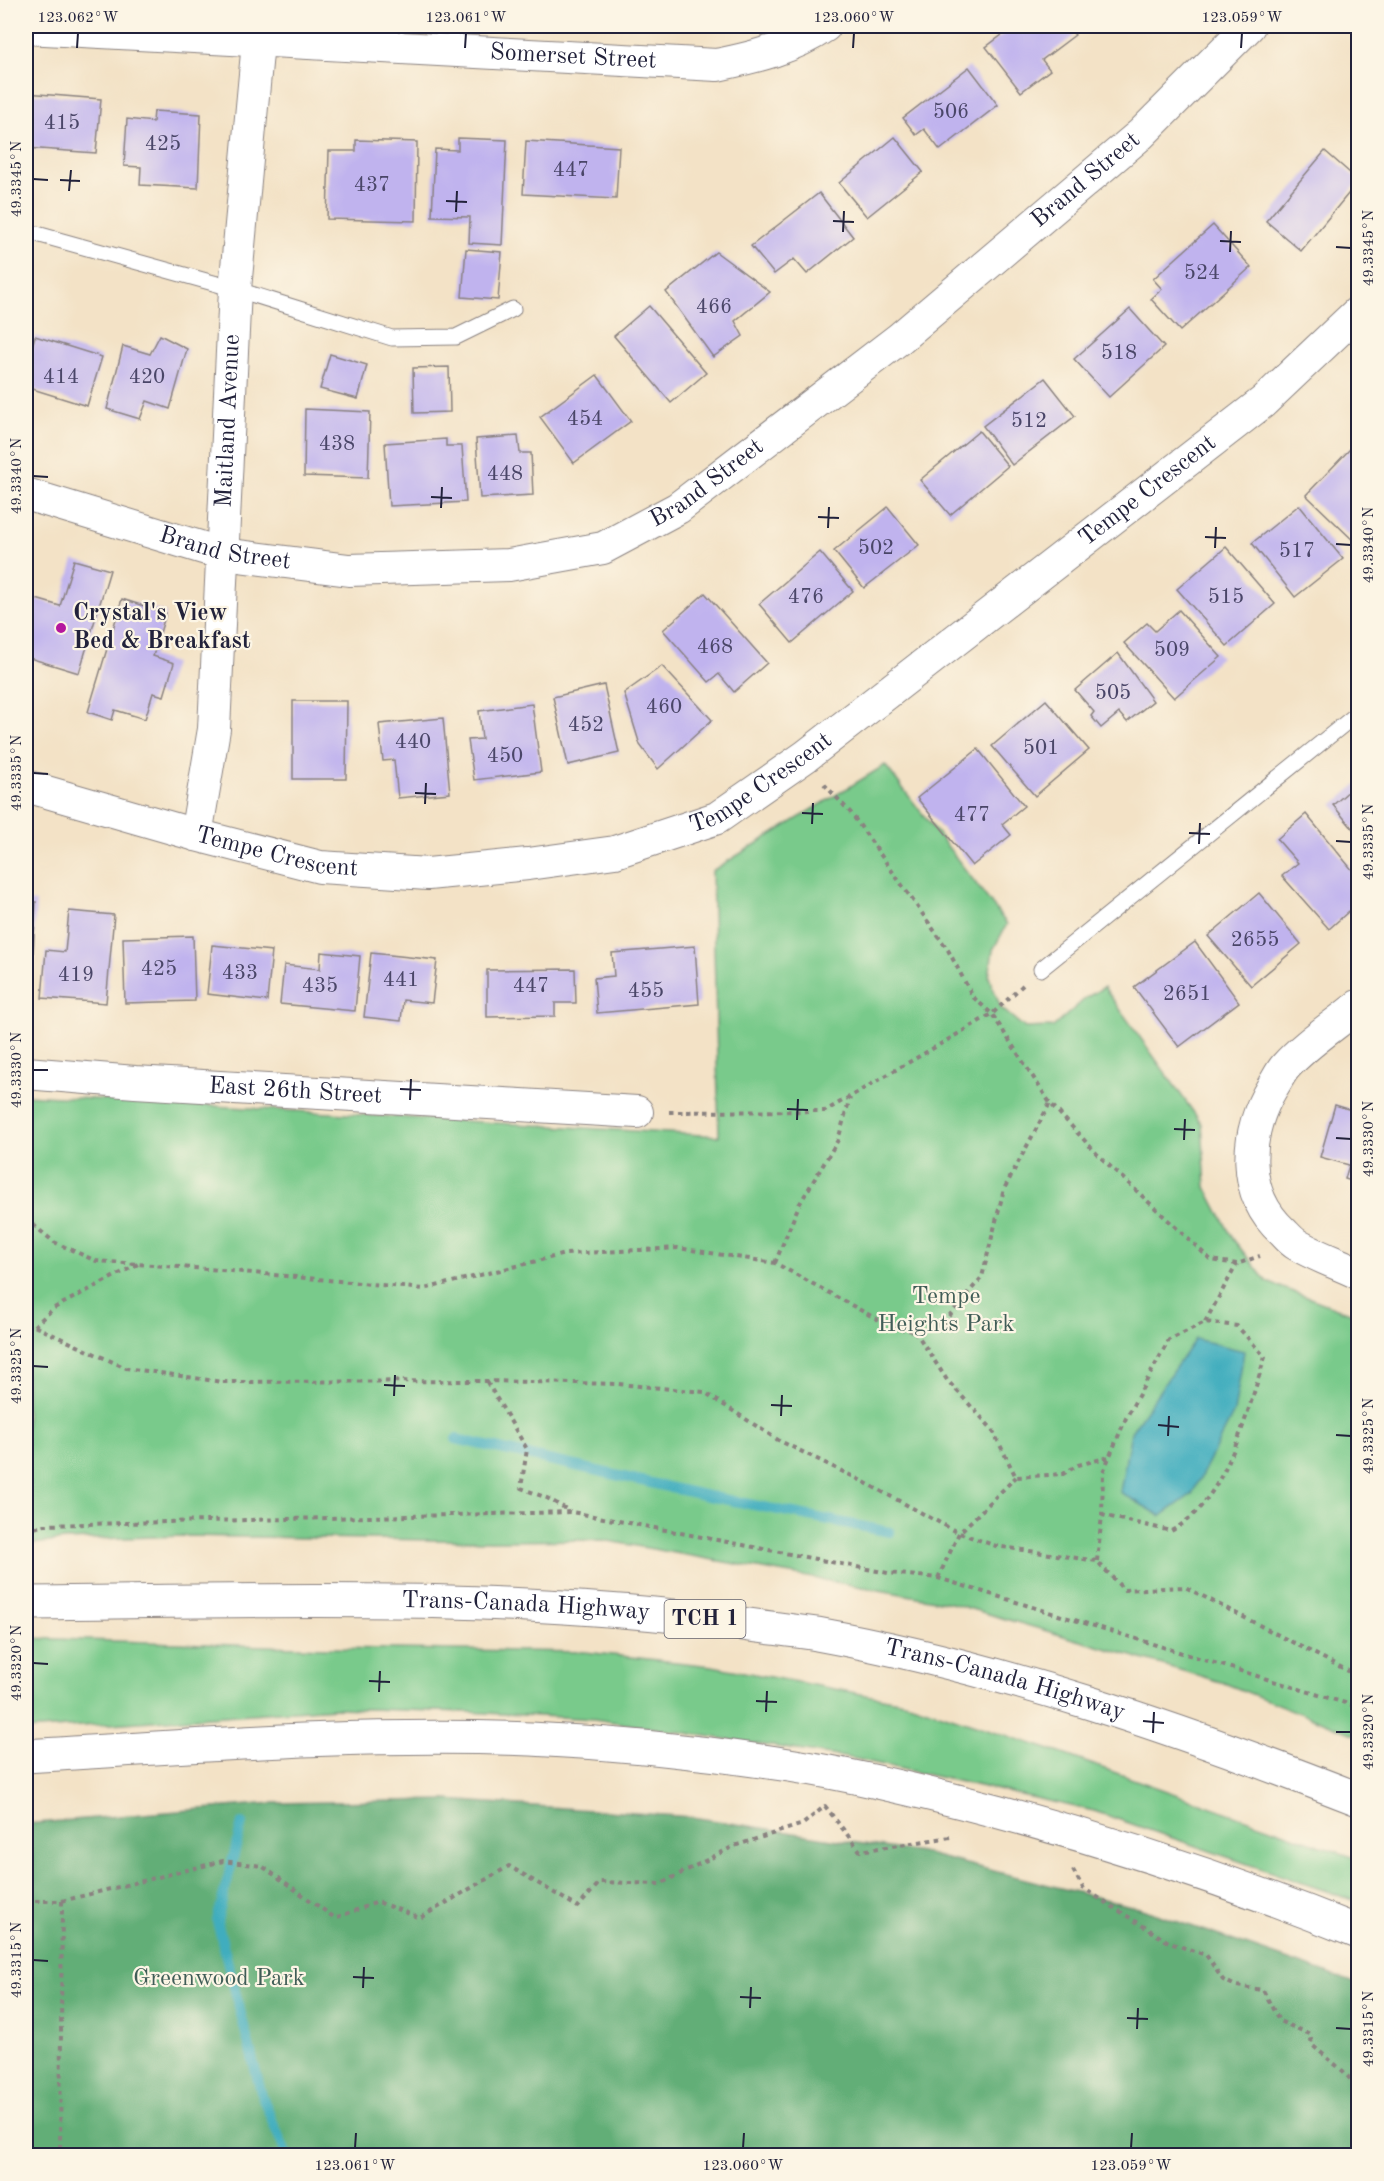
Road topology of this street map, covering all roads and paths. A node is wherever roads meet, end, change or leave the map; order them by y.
1 (825, 26) edge
2 (1249, 26) edge
3 (26, 28) edge
4 (258, 42) junction
5 (26, 231) edge
6 (235, 289) junction
7 (513, 309) dead end
8 (1359, 312) edge
9 (26, 494) edge
10 (224, 554) junction
11 (1359, 713) edge
12 (822, 781) dead end
13 (26, 786) edge
14 (196, 835) junction
15 (1041, 969) joint
16 (1359, 1006) edge
17 (992, 1014) junction
18 (26, 1073) edge
19 (850, 1097) junction
20 (1050, 1103) junction
21 (637, 1112) joint
22 (26, 1219) edge
23 (1295, 1244) junction
24 (775, 1263) junction
25 (139, 1264) junction
26 (1237, 1264) junction
27 (1359, 1273) edge
28 (1204, 1322) junction
29 (26, 1326) edge
30 (34, 1326) junction
31 (915, 1331) junction
32 (487, 1381) junction
33 (1109, 1457) junction
34 (1016, 1477) junction
35 (572, 1512) junction
36 (1102, 1515) junction
37 (26, 1530) edge
38 (959, 1533) junction
39 (1096, 1561) junction
40 (938, 1578) junction
41 (26, 1603) edge
42 (1359, 1676) edge
43 (1359, 1707) edge
44 (26, 1756) edge
45 (1359, 1799) edge
46 (961, 1836) dead end
47 (1064, 1866) dead end
48 (26, 1901) edge
49 (63, 1901) junction
50 (1359, 1932) edge
51 (1359, 2088) edge
52 (60, 2156) edge

1 - 4 street, Somerset Street
2 - 10 street, Brand Street
3 - 4 street, Somerset Street
4 - 6 street, Maitland Avenue
5 - 6 lane
6 - 7 lane
6 - 10 street, Maitland Avenue
8 - 14 street, Tempe Crescent
9 - 10 street, Brand Street
10 - 14 street, Maitland Avenue
11 - 15 lane
12 - 17 path
13 - 14 street, Tempe Crescent
15 - 17 path
16 - 23 street
17 - 19 path
17 - 20 path
18 - 21 street, East 26th Street
19 - 21 path
19 - 24 path
20 - 26 path
20 - 31 path
22 - 25 path
23 - 26 path
23 - 27 street
24 - 25 path
24 - 31 path
25 - 30 path
26 - 28 path
28 - 33 path
28 - 36 path
29 - 30 path
30 - 32 path
31 - 34 path
32 - 35 path
32 - 38 path
33 - 34 path
33 - 36 path
34 - 38 path
35 - 37 path
35 - 40 path
36 - 39 path
38 - 39 path
38 - 40 path
39 - 42 path
40 - 43 path
41 - 45 highway, Trans-Canada Highway / TCH 1
44 - 50 highway
46 - 49 path
47 - 51 path
48 - 49 path
49 - 52 path

